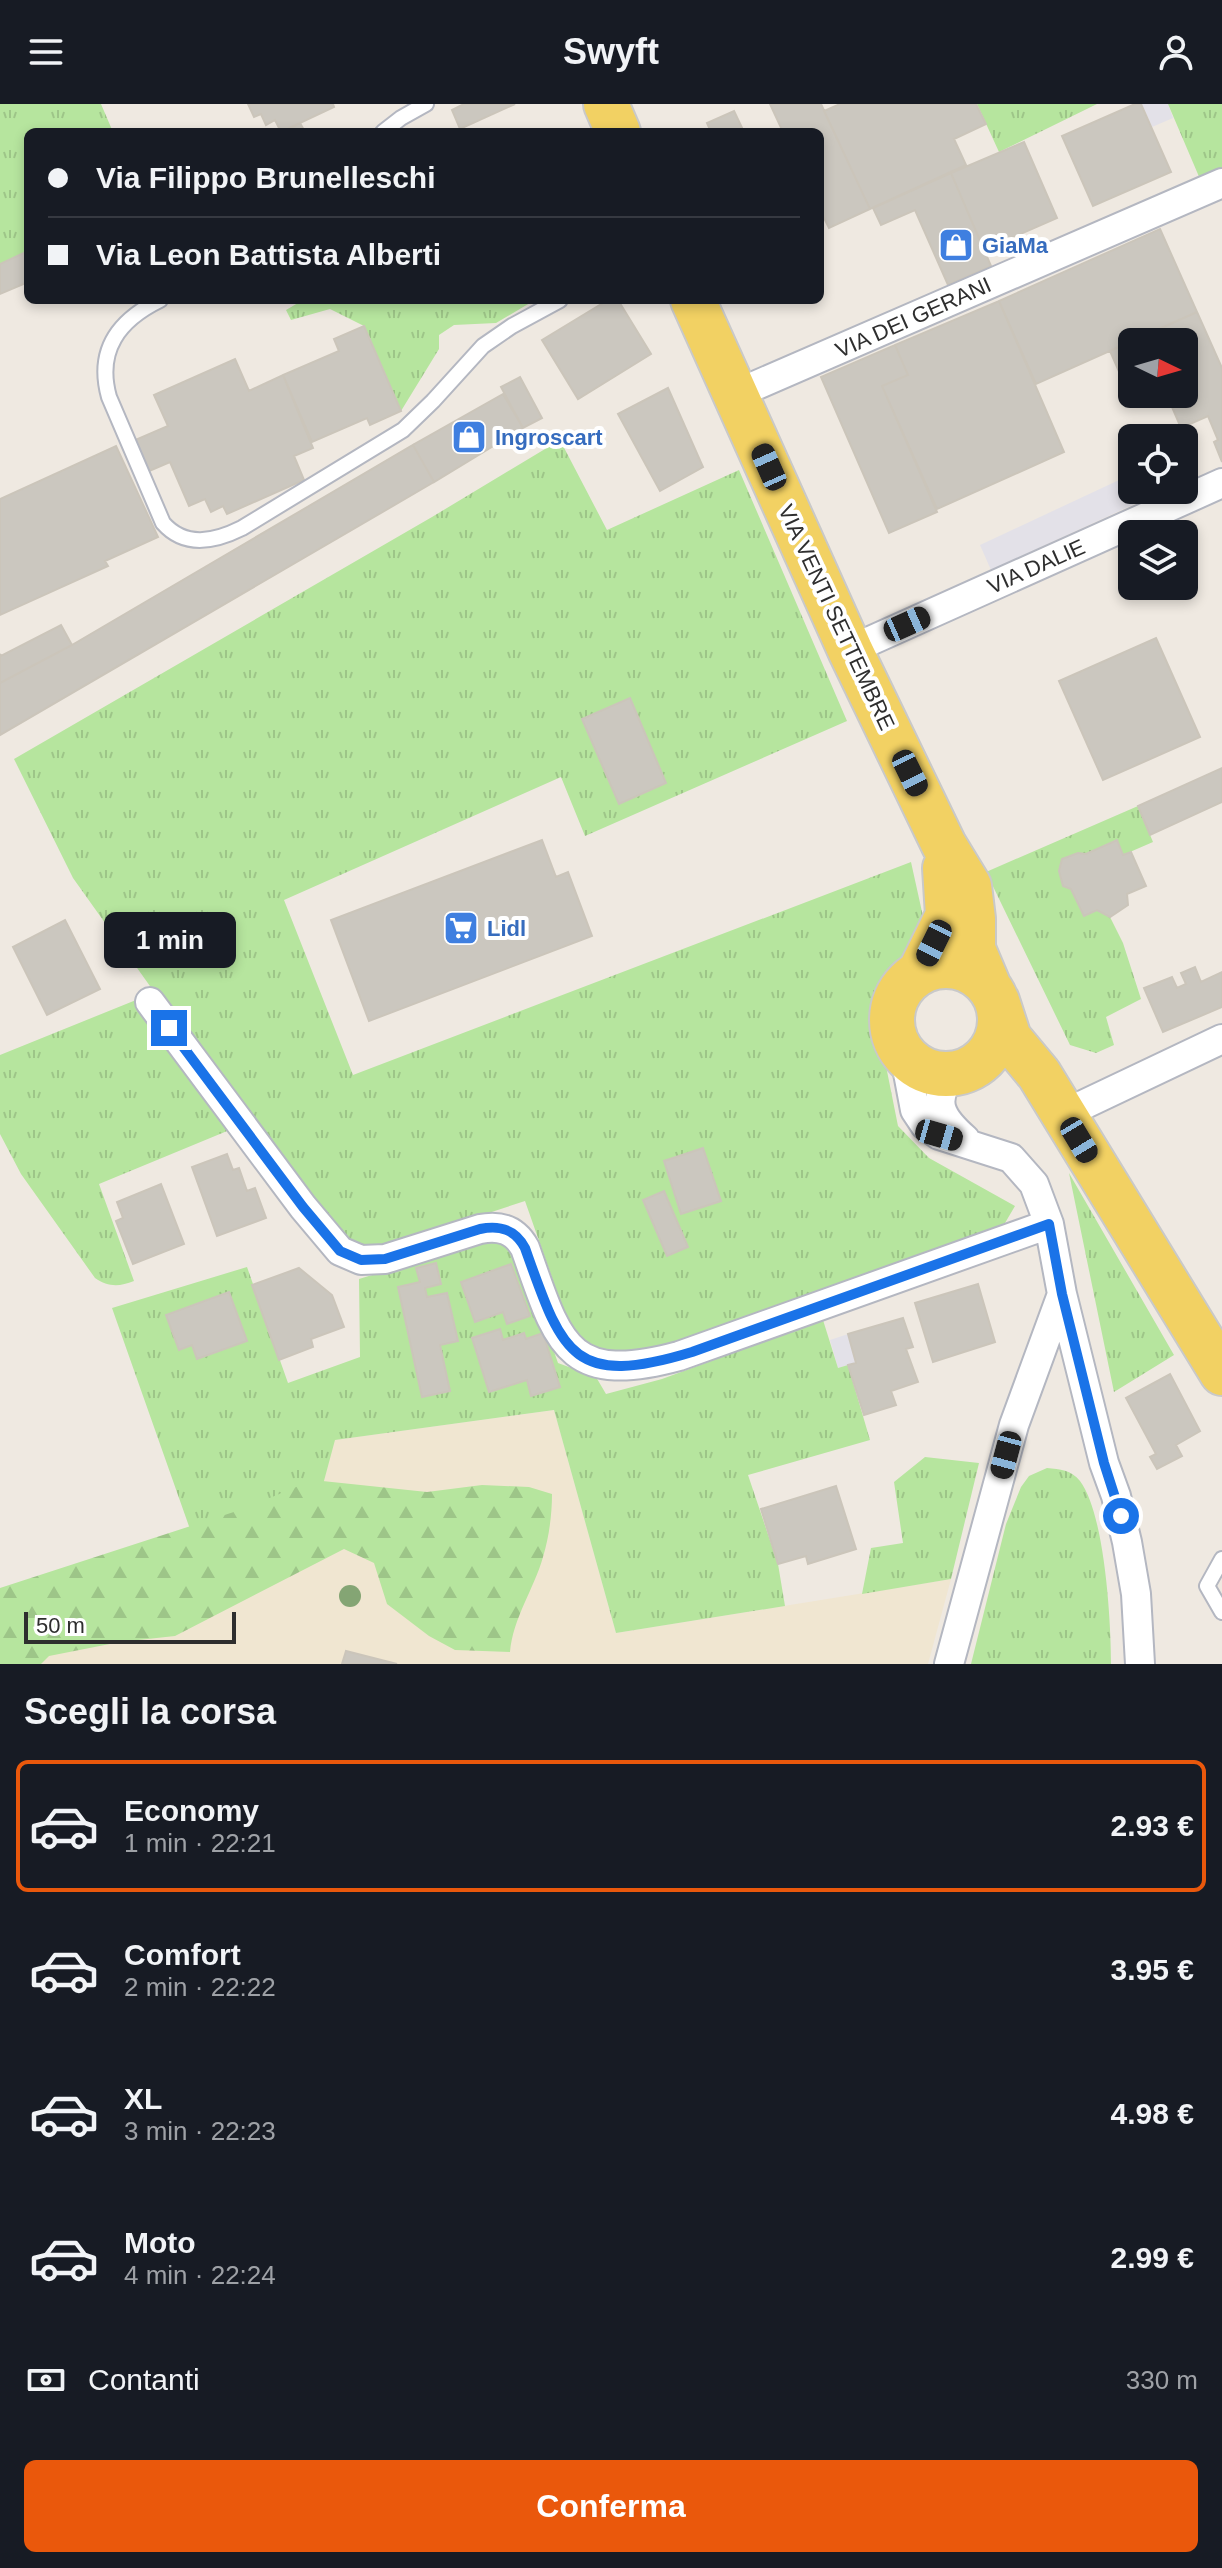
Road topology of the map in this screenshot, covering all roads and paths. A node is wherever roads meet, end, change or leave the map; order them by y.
1 (426, 104) edge
2 (606, 104) edge
3 (388, 128) edge
4 (616, 128) edge
5 (1222, 183) edge
6 (153, 304) edge
7 (553, 304) edge
8 (695, 304) edge
9 (736, 394) junction
10 (1222, 483) edge
11 (850, 650) junction
12 (944, 845) junction
13 (920, 972) junction
14 (993, 994) junction
15 (150, 1002) dead end
16 (1222, 1039) edge
17 (898, 1045) junction
18 (956, 1073) junction
19 (1061, 1111) junction
20 (972, 1144) junction
21 (1049, 1224) junction
22 (1062, 1294) junction
23 (1222, 1373) edge
24 (1222, 1559) edge
25 (1222, 1612) edge
26 (949, 1664) edge
27 (1140, 1664) edge

1 - 3 lane
2 - 4 main road
5 - 9 street, VIA DEI GERANI
6 - 7 lane
8 - 9 main road, VIA VENTI SETTEMBRE
9 - 11 main road, VIA VENTI SETTEMBRE
10 - 11 street, VIA DALIE
11 - 12 main road, VIA VENTI SETTEMBRE
12 - 13 main road, VIA VENTI SETTEMBRE
12 - 14 main road, VIA VENTI SETTEMBRE
13 - 14 main road
13 - 17 main road, VIA VENTI SETTEMBRE
14 - 18 main road, VIA VENTI SETTEMBRE
14 - 19 main road, VIA VENTI SETTEMBRE
15 - 21 street
16 - 19 street
17 - 18 main road
17 - 20 street
18 - 19 main road
18 - 20 street
19 - 23 main road, VIA VENTI SETTEMBRE
20 - 21 street
21 - 22 street
22 - 26 street
22 - 27 street
24 - 25 lane

